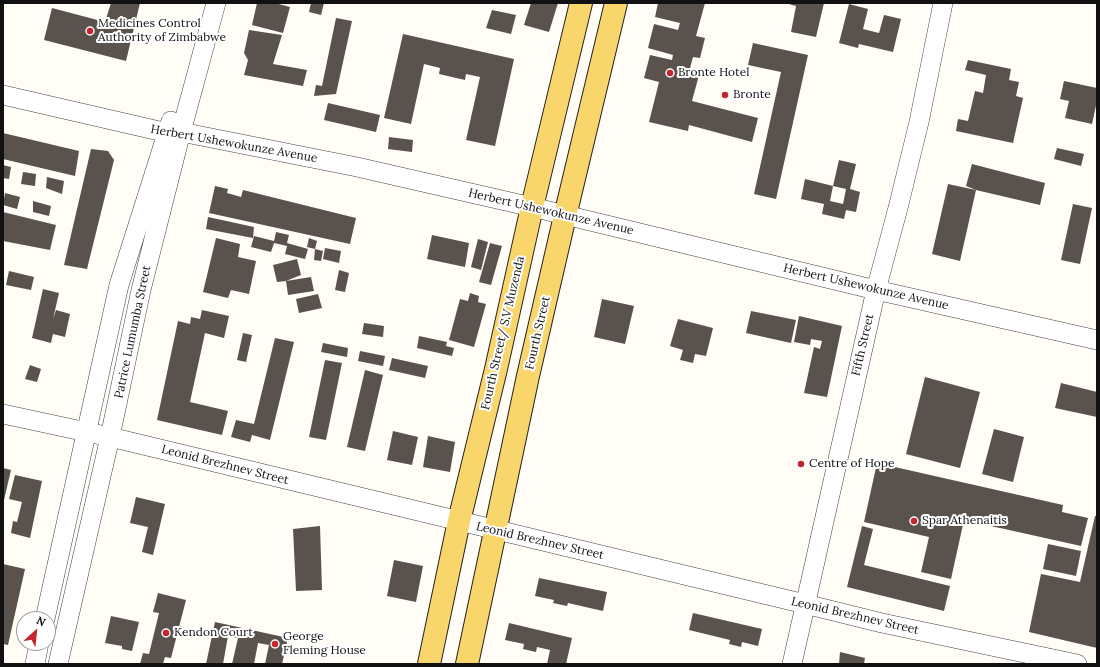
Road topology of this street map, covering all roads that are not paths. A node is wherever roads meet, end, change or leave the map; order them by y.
1 (203, 3) edge
2 (216, 3) edge
3 (581, 3) edge
4 (616, 3) edge
5 (944, 3) edge
6 (3, 95) edge
7 (174, 133) junction
8 (532, 207) junction
9 (565, 216) junction
10 (876, 290) junction
11 (1097, 340) edge
12 (3, 414) edge
13 (87, 432) junction
14 (110, 437) junction
15 (459, 521) junction
16 (496, 530) junction
17 (805, 604) junction
18 (47, 611) edge
19 (37, 651) edge
20 (35, 664) edge
21 (58, 664) edge
22 (429, 664) edge
23 (467, 664) edge
24 (792, 664) edge
25 (1077, 664) edge

1 - 7 street, Patrice Lumumba Street
2 - 7 street, Patrice Lumumba Street
3 - 8 main road, Fourth Street/ S.V Muzenda
4 - 9 main road, Fourth Street
5 - 10 street, Fifth Street
6 - 7 street, Herbert Ushewokunze Avenue
7 - 8 street, Herbert Ushewokunze Avenue
7 - 13 street, Patrice Lumumba Street
7 - 14 street, Patrice Lumumba Street
8 - 9 street, Herbert Ushewokunze Avenue
8 - 15 main road, Fourth Street/ S.V Muzenda
9 - 10 street, Herbert Ushewokunze Avenue
9 - 16 main road, Fourth Street
10 - 11 street, Herbert Ushewokunze Avenue
10 - 17 street, Fifth Street
12 - 13 street, Leonid Brezhnev Street
13 - 14 street, Leonid Brezhnev Street
13 - 18 street, Patrice Lumumba Street
14 - 15 street, Leonid Brezhnev Street
14 - 21 street, Patrice Lumumba Street
15 - 16 street, Leonid Brezhnev Street
15 - 22 main road, Fourth Street/ S.V Muzenda
16 - 17 street, Leonid Brezhnev Street
16 - 23 main road, Fourth Street
17 - 24 street, Fifth Street
17 - 25 street, Leonid Brezhnev Street
19 - 20 street

